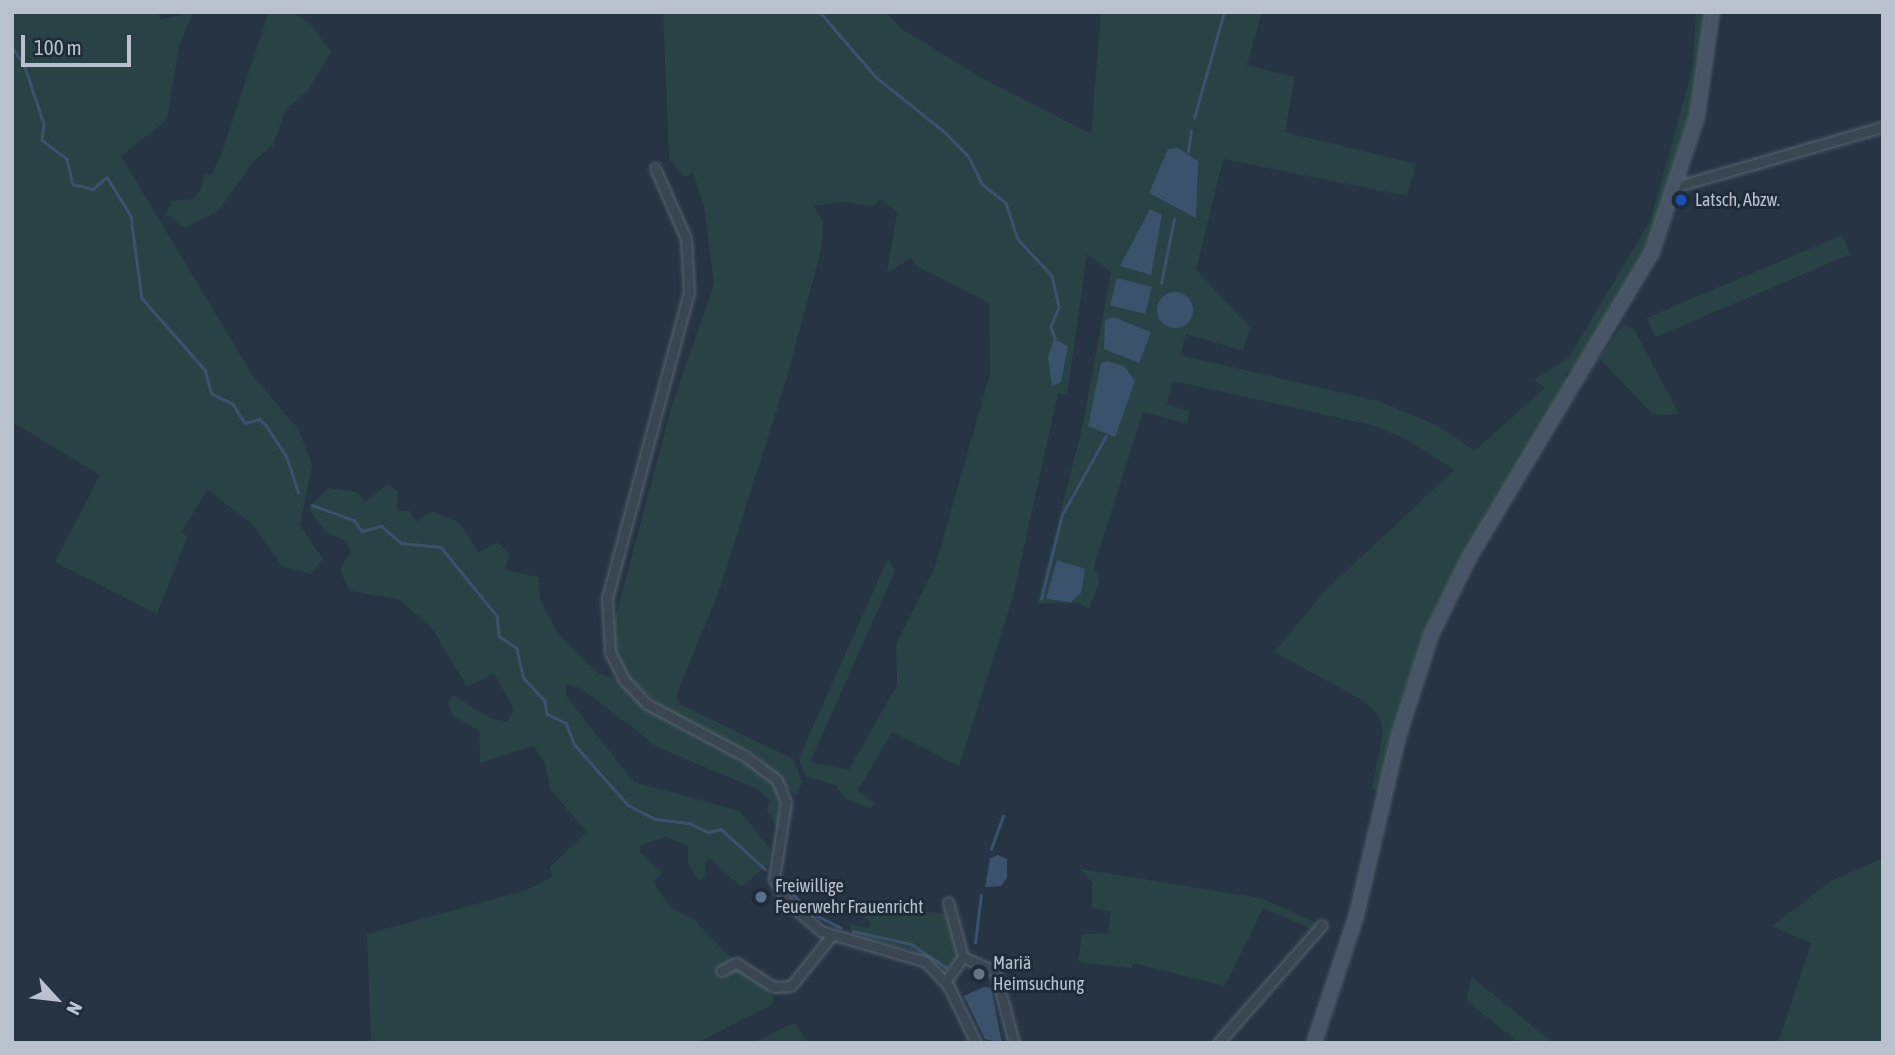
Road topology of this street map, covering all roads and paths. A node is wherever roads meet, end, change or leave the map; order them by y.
1 (1712, 12) edge
2 (1883, 127) edge
3 (654, 168) dead end
4 (1678, 186) junction
5 (948, 902) dead end
6 (1322, 925) dead end
7 (832, 935) junction
8 (963, 957) junction
9 (721, 971) dead end
10 (945, 982) junction
11 (976, 1043) edge
12 (1014, 1043) edge
13 (1218, 1043) edge
14 (1314, 1043) edge

1 - 4 main road
2 - 4 street
3 - 7 street
4 - 14 main road
5 - 8 street
6 - 13 street
7 - 9 street
7 - 10 street
8 - 10 street
8 - 12 street
10 - 11 street

